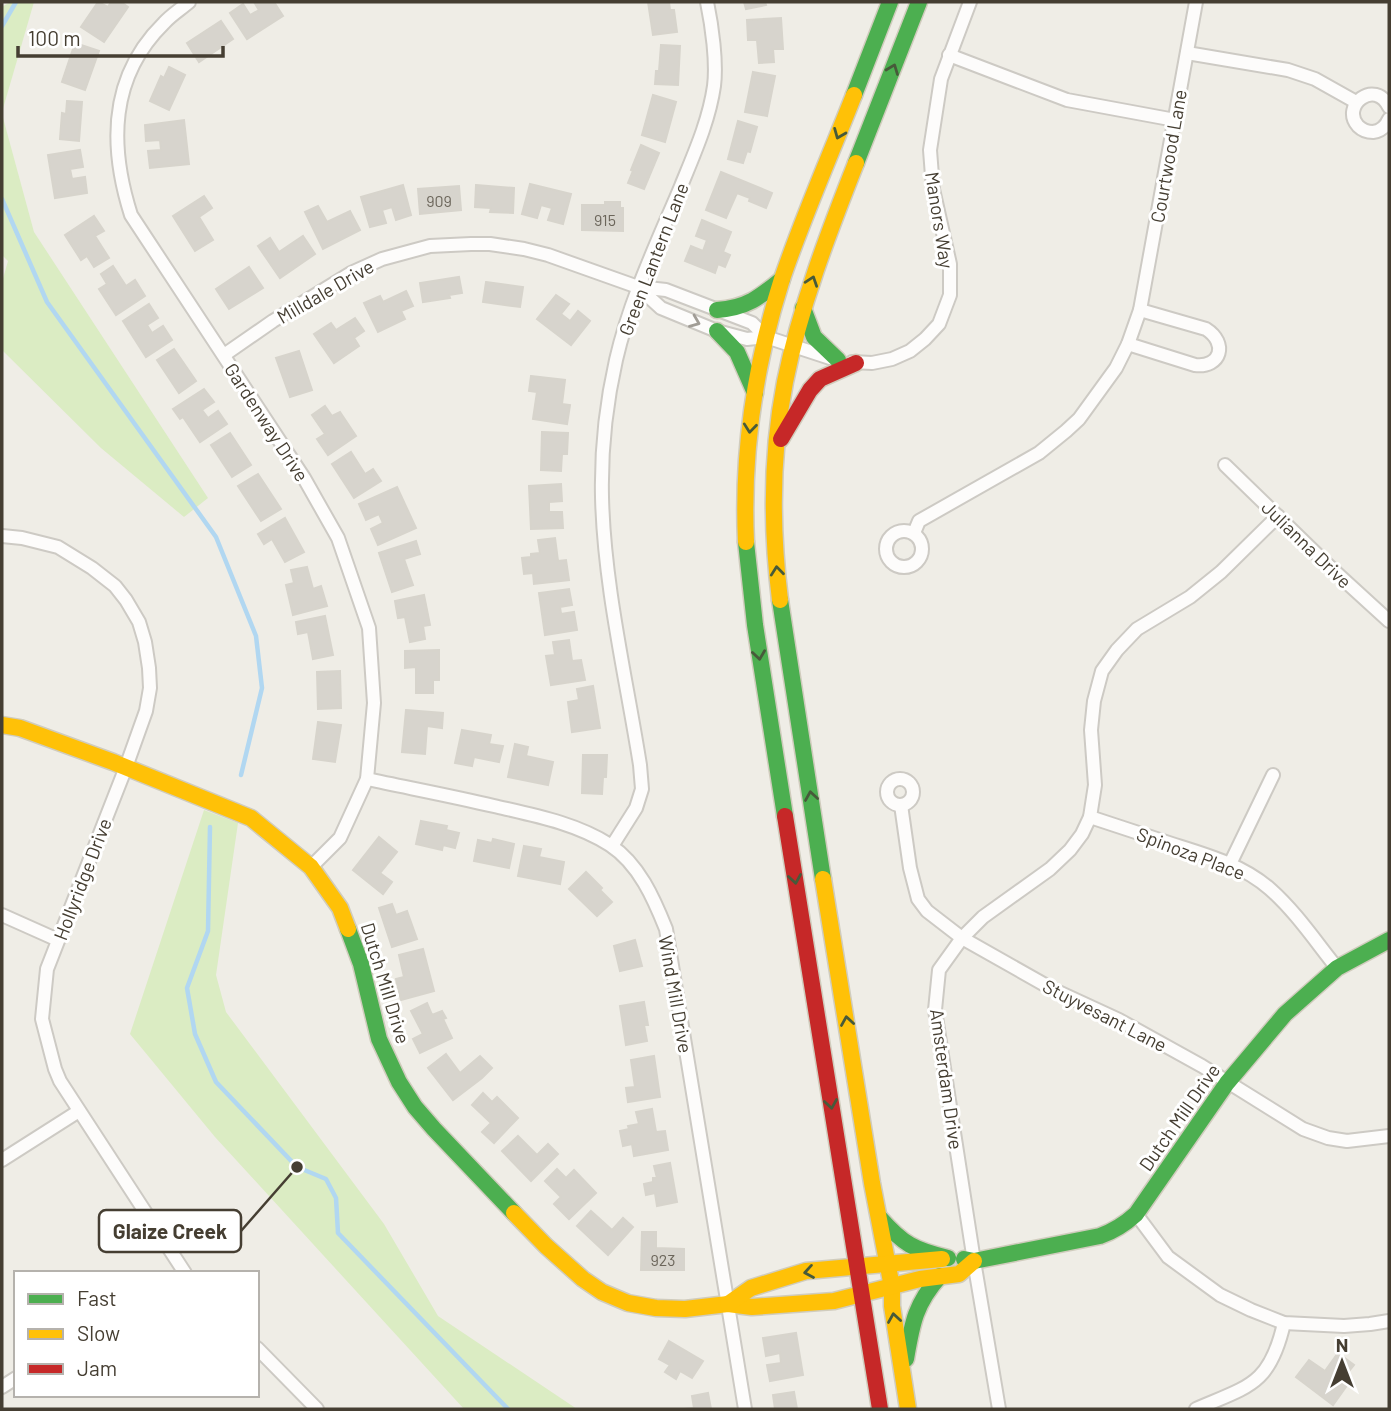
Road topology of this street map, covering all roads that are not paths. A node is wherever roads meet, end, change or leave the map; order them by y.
1 (189, 2) edge
2 (707, 2) edge
3 (890, 2) edge
4 (919, 2) edge
5 (970, 2) edge
6 (1196, 2) edge
7 (1187, 53) junction
8 (949, 55) junction
9 (1356, 102) junction
10 (1389, 107) edge
11 (1389, 119) edge
12 (1175, 120) junction
13 (782, 279) junction
14 (638, 287) junction
15 (803, 308) junction
16 (717, 310) junction
17 (1140, 310) junction
18 (717, 331) junction
19 (766, 337) junction
20 (1129, 344) junction
21 (793, 346) junction
22 (224, 355) junction
23 (838, 360) junction
24 (856, 363) junction
25 (755, 393) junction
26 (776, 447) junction
27 (1225, 465) dead end
28 (1278, 516) junction
29 (914, 533) dead end
30 (2, 536) edge
31 (1389, 621) edge
32 (2, 725) edge
33 (126, 767) junction
34 (1273, 775) dead end
35 (367, 779) junction
36 (901, 805) dead end
37 (1090, 817) junction
38 (612, 846) junction
39 (1230, 864) junction
40 (311, 867) junction
41 (2, 915) edge
42 (962, 938) junction
43 (58, 940) junction
44 (1389, 940) edge
45 (1338, 968) junction
46 (1227, 1083) junction
47 (79, 1111) junction
48 (1389, 1136) edge
49 (2, 1160) edge
50 (1136, 1214) junction
51 (879, 1217) junction
52 (948, 1258) junction
53 (974, 1261) junction
54 (887, 1265) junction
55 (857, 1267) junction
56 (181, 1271) edge
57 (940, 1276) junction
58 (892, 1287) junction
59 (861, 1295) junction
60 (729, 1304) junction
61 (1389, 1321) edge
62 (1284, 1323) junction
63 (259, 1350) edge
64 (903, 1374) junction
65 (317, 1409) edge
66 (745, 1409) edge
67 (880, 1409) edge
68 (908, 1409) edge
69 (999, 1409) edge
70 (1196, 1409) edge

1 - 22 street, Gardenway Drive
2 - 14 street, Green Lantern Lane
3 -> 13 main road
15 -> 4 main road
5 - 8 street, Manors Way
6 - 7 street, Courtwood Lane
7 - 9 street
7 - 12 street, Courtwood Lane
8 - 12 street
8 - 24 street, Manors Way
9 - 10 street
9 - 11 street
12 - 17 street, Courtwood Lane
13 - 16 main road
13 - 19 main road
14 - 16 street, Milldale Drive
14 -> 18 street, Milldale Drive
14 - 22 street, Milldale Drive
14 - 38 street, Green Lantern Lane
15 - 21 main road
15 - 23 main road
16 - 19 street, Milldale Drive
17 - 20 street, Courtwood Lane
17 - 20 street
18 - 19 street, Milldale Drive
18 - 25 main road
19 - 21 street, Manors Way
19 - 25 main road
20 - 29 street, Courtwood Lane
21 - 23 street, Manors Way
21 - 26 main road
22 - 35 street, Gardenway Drive
23 - 24 street, Manors Way
24 - 26 main road
25 -> 55 main road
51 -> 26 main road
27 - 28 street, Julianna Drive
28 - 31 street, Julianna Drive
28 - 37 street, Amsterdam Drive
30 - 33 street, Hollyridge Drive
32 - 33 main road, Dutch Mill Drive
33 - 40 main road, Dutch Mill Drive
33 - 43 street, Hollyridge Drive
34 - 39 street
35 - 38 street, Wind Mill Drive
35 - 40 street, Gardenway Drive
36 - 42 street, Stuyvesant Lane
37 - 39 street, Spinoza Place
37 - 42 street, Amsterdam Drive
38 - 60 street, Wind Mill Drive
39 - 45 street, Spinoza Place
40 - 60 main road, Dutch Mill Drive
41 - 43 street
42 - 46 street, Stuyvesant Lane
42 - 53 street, Amsterdam Drive
43 - 47 street, Hollyridge Drive
44 - 45 main road, Dutch Mill Drive
45 - 46 main road, Dutch Mill Drive
46 - 48 street, Stuyvesant Lane
46 - 50 main road, Dutch Mill Drive
47 - 49 street
47 - 56 street, Hollyridge Drive
50 - 53 main road, Dutch Mill Drive
50 - 62 street
51 - 52 main road
51 - 54 main road
52 - 53 main road, Dutch Mill Drive
52 - 54 main road, Dutch Mill Drive
53 - 57 main road, Dutch Mill Drive
53 - 69 street, Amsterdam Drive
54 - 55 main road, Dutch Mill Drive
54 - 58 main road
55 - 59 main road
55 -> 60 main road, Dutch Mill Drive
57 - 58 main road, Dutch Mill Drive
57 - 64 main road
58 - 59 main road, Dutch Mill Drive
64 -> 58 main road
59 - 60 main road, Dutch Mill Drive
59 - 67 main road
60 - 66 street, Wind Mill Drive
61 - 62 street
62 - 70 street
63 - 65 street
64 - 68 main road

